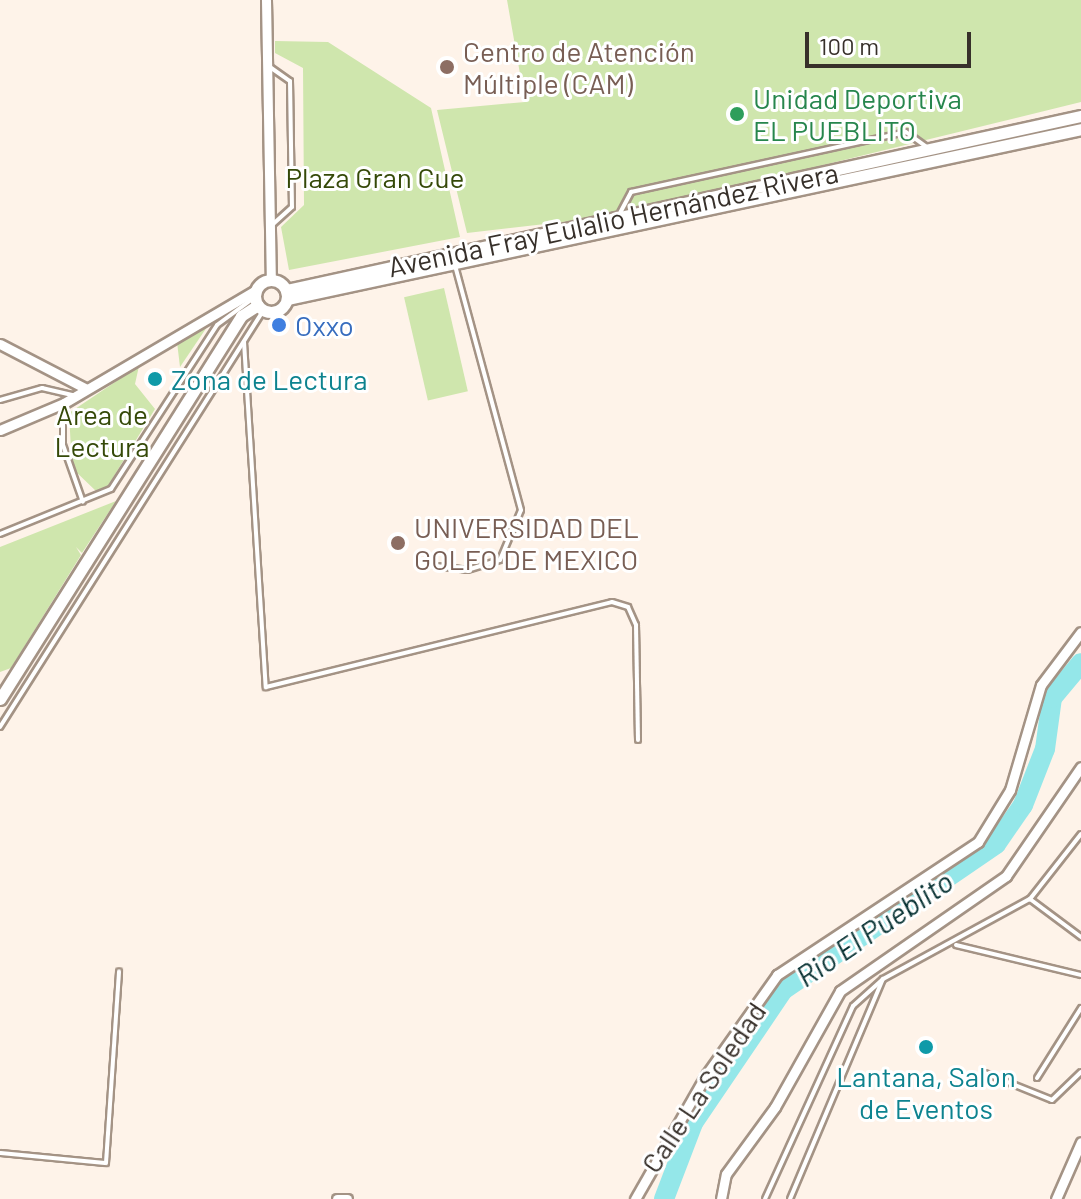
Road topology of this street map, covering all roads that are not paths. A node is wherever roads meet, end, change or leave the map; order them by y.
1 (266, 0) edge
2 (267, 65) junction
3 (1081, 116) edge
4 (1081, 129) edge
5 (934, 158) junction
6 (617, 218) junction
7 (271, 225) junction
8 (619, 232) junction
9 (455, 266) junction
10 (271, 279) junction
11 (286, 294) junction
12 (256, 303) junction
13 (244, 342) junction
14 (0, 344) edge
15 (85, 388) junction
16 (73, 395) junction
17 (0, 400) edge
18 (64, 403) junction
19 (0, 430) edge
20 (83, 502) junction
21 (0, 534) edge
22 (436, 566) dead end
23 (1081, 632) edge
24 (0, 699) edge
25 (0, 727) edge
26 (638, 740) dead end
27 (1081, 767) edge
28 (1081, 834) edge
29 (1030, 899) junction
30 (1081, 937) edge
31 (956, 945) junction
32 (119, 971) dead end
33 (1081, 975) edge
34 (883, 979) junction
35 (1081, 1008) edge
36 (1081, 1072) edge
37 (985, 1073) dead end
38 (1037, 1078) dead end
39 (1081, 1142) edge
40 (0, 1153) edge
41 (337, 1199) edge
42 (347, 1199) edge
43 (635, 1199) edge
44 (721, 1199) edge
45 (765, 1199) edge
46 (790, 1199) edge
47 (1056, 1199) edge

1 - 2 street
2 - 7 street
2 - 7 lane
3 - 5 street, Avenida Fray Eulalio Hernández Rivera
4 - 5 street, Avenida Fray Eulalio Hernández Rivera
5 - 6 street, Avenida Fray Eulalio Hernández Rivera
5 - 6 lane
5 - 8 street, Avenida Fray Eulalio Hernández Rivera
6 - 8 lane
6 - 11 street, Avenida Fray Eulalio Hernández Rivera
7 - 10 street
8 - 9 street, Avenida Fray Eulalio Hernández Rivera
9 - 11 street, Avenida Fray Eulalio Hernández Rivera
9 - 22 lane
10 - 11 street
10 - 12 street
11 - 12 street
12 - 13 lane
12 - 15 street
12 - 20 lane
12 - 24 street
13 - 25 lane
13 - 26 lane
14 - 15 street
15 - 16 street
16 - 17 lane
16 - 18 street
18 - 19 street
18 - 20 lane
20 - 21 lane
23 - 43 street, Calle La Soledad
27 - 44 street
28 - 29 lane
29 - 30 lane
29 - 31 lane
31 - 33 lane
31 - 34 lane
32 - 40 lane
34 - 45 lane
34 - 46 lane
35 - 38 lane
36 - 37 lane
39 - 47 street
41 - 42 street

